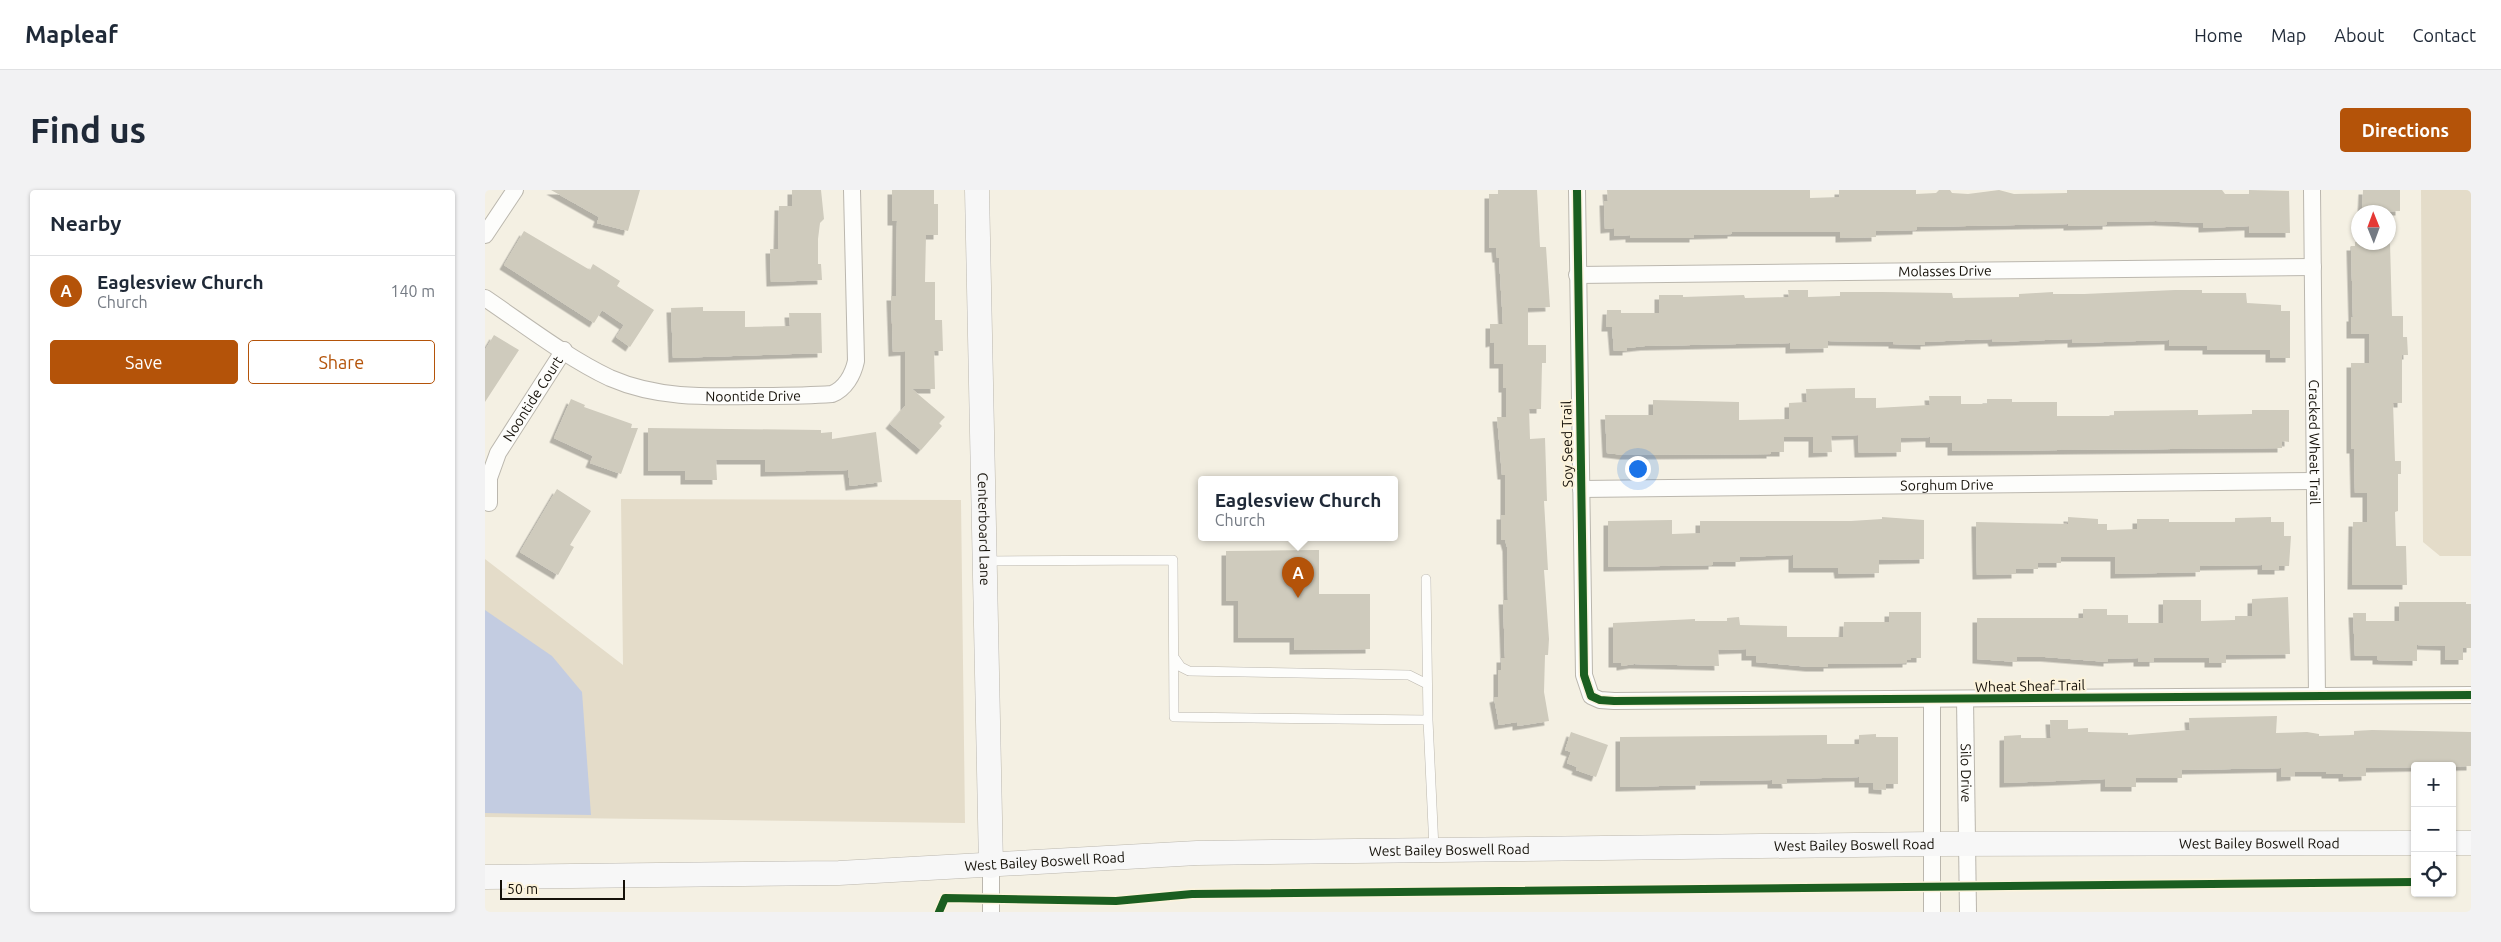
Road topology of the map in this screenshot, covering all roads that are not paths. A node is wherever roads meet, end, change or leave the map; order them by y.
1 (515, 190) edge
2 (852, 190) edge
3 (977, 190) edge
4 (1577, 190) edge
5 (2312, 190) edge
6 (485, 235) edge
7 (2313, 267) junction
8 (1577, 275) junction
9 (485, 298) edge
10 (563, 350) junction
11 (2314, 481) junction
12 (1581, 489) junction
13 (489, 503) dead end
14 (983, 561) junction
15 (1426, 579) dead end
16 (1173, 657) junction
17 (1427, 684) junction
18 (2471, 695) edge
19 (1591, 696) joint
20 (2317, 696) junction
21 (1932, 699) junction
22 (1965, 699) junction
23 (1428, 720) junction
24 (2411, 843) edge
25 (2456, 843) edge
26 (2471, 843) edge
27 (1932, 844) junction
28 (1968, 845) junction
29 (1435, 852) junction
30 (991, 866) junction
31 (485, 878) edge
32 (991, 912) edge
33 (1932, 912) edge
34 (1968, 912) edge

1 - 6 street
2 - 10 street, Noontide Drive
3 - 14 main road, Centerboard Lane
4 - 8 street, Soy Seed Trail
5 - 7 street, Cracked Wheat Trail
7 - 8 street, Molasses Drive
7 - 11 street, Cracked Wheat Trail
8 - 12 street, Soy Seed Trail
9 - 10 street, Noontide Drive
10 - 13 street, Noontide Court
11 - 12 street, Sorghum Drive
11 - 20 street, Cracked Wheat Trail
12 - 19 street, Soy Seed Trail
14 - 16 lane
14 - 30 main road, Centerboard Lane
15 - 17 lane
16 - 17 lane
16 - 23 lane
17 - 23 lane
18 - 20 street, Wheat Sheaf Trail
19 - 21 street, Wheat Sheaf Trail
20 - 22 street, Wheat Sheaf Trail
21 - 22 street, Wheat Sheaf Trail
21 - 27 street
22 - 28 street, Silo Drive
23 - 29 lane
24 - 28 main road, West Bailey Boswell Road
25 - 26 main road
27 - 28 main road, West Bailey Boswell Road
27 - 29 main road, West Bailey Boswell Road
27 - 33 street
28 - 34 street, Silo Drive
29 - 30 main road, West Bailey Boswell Road
30 - 31 main road, West Bailey Boswell Road
30 - 32 street

